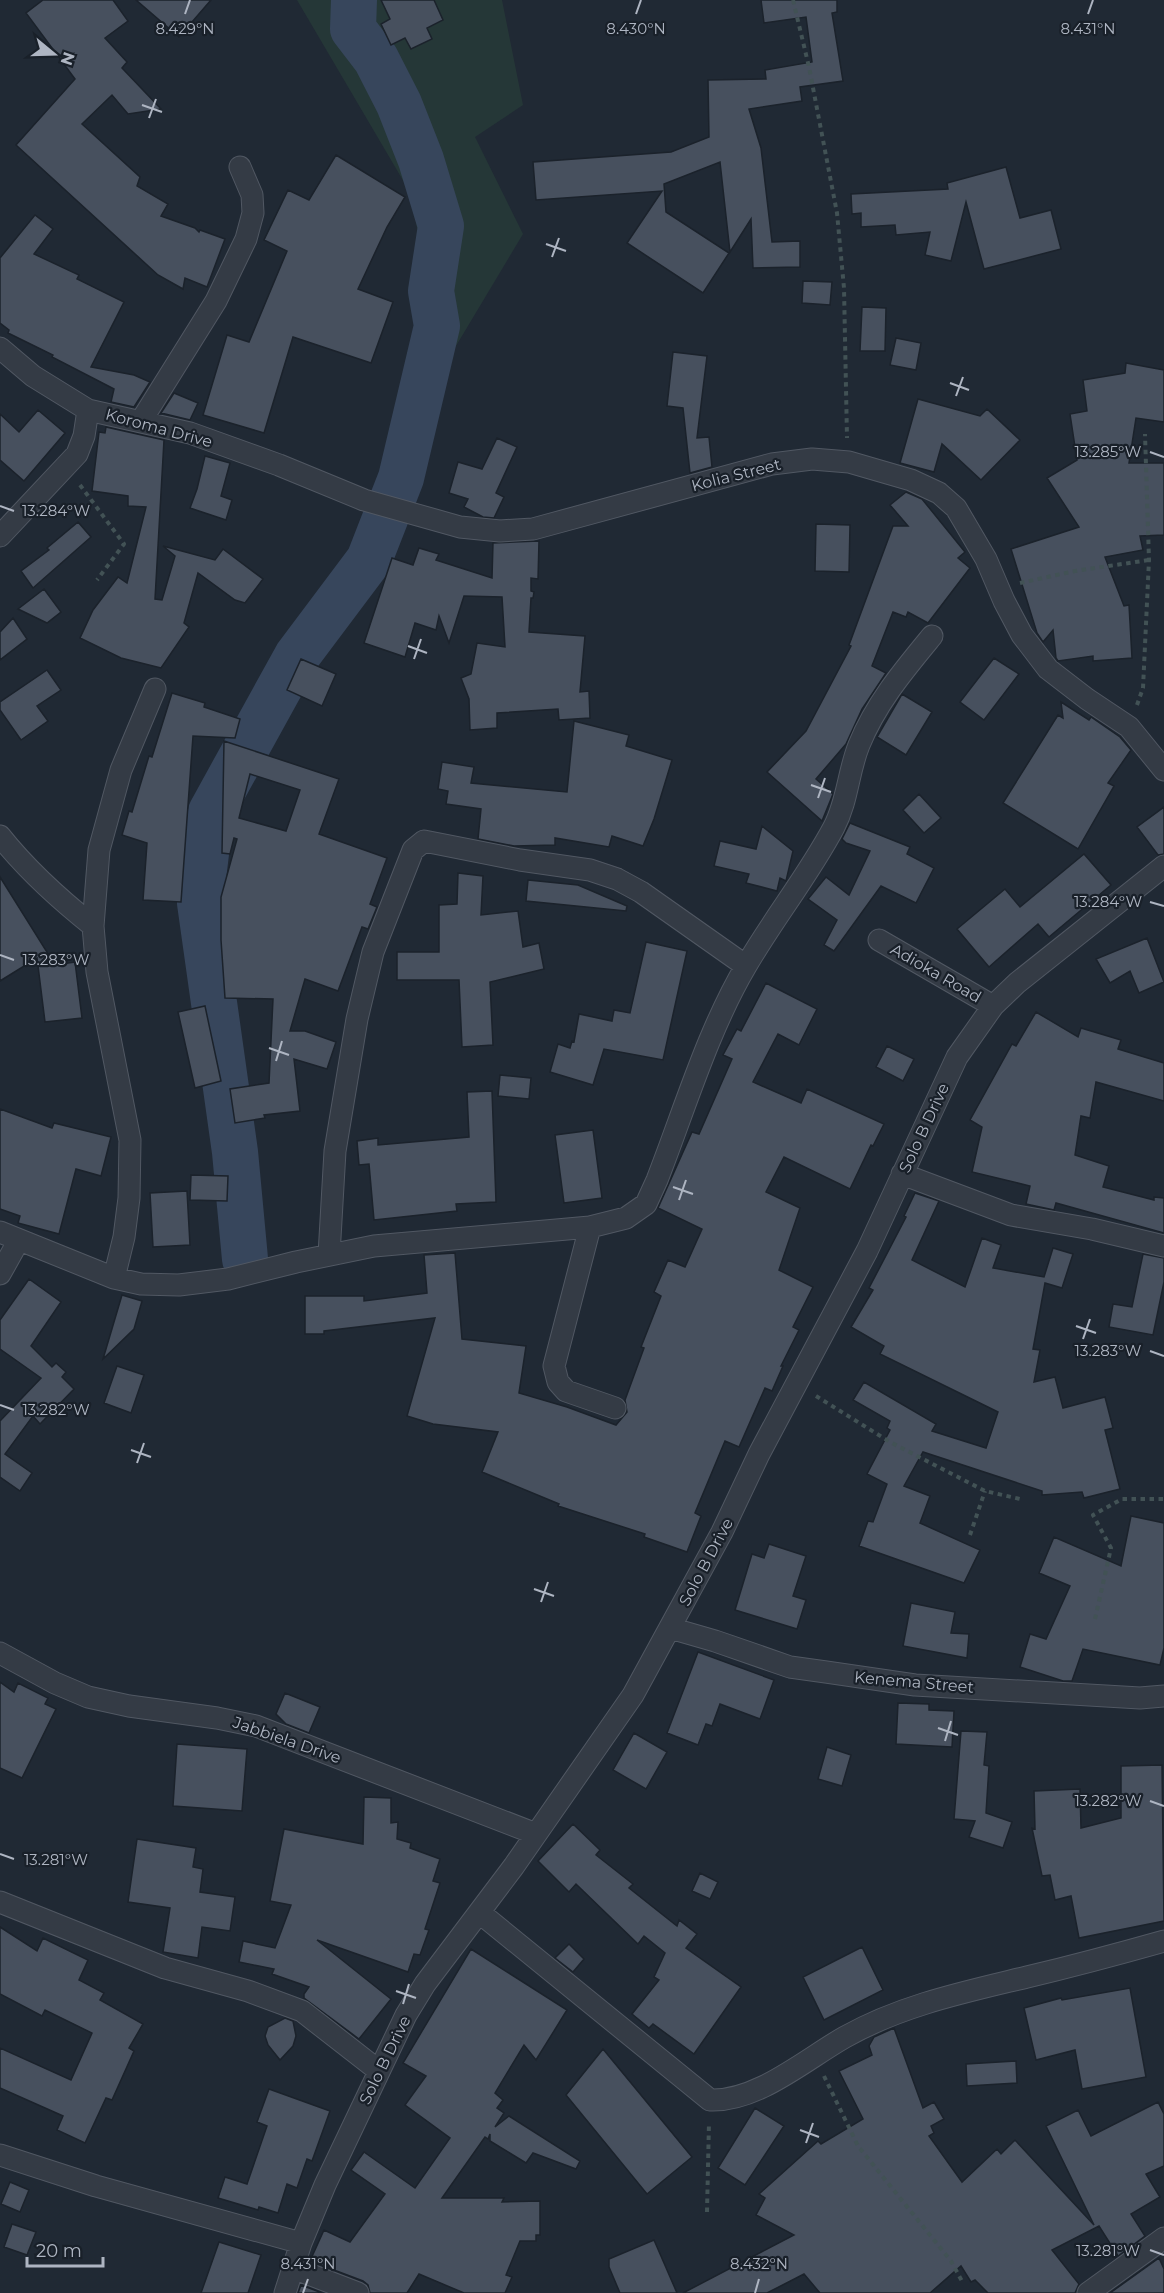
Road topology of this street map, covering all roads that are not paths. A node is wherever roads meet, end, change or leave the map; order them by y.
1 (240, 167) dead end
2 (0, 348) edge
3 (88, 410) junction
4 (141, 421) junction
5 (422, 516) joint
6 (0, 536) edge
7 (932, 636) dead end
8 (155, 688) dead end
9 (1164, 770) edge
10 (0, 836) edge
11 (1164, 866) edge
12 (93, 926) junction
13 (879, 940) dead end
14 (746, 966) junction
15 (993, 1006) junction
16 (902, 1174) junction
17 (590, 1227) junction
18 (9, 1236) edge
19 (1164, 1246) edge
20 (329, 1255) junction
21 (0, 1274) edge
22 (114, 1278) junction
23 (615, 1408) dead end
24 (670, 1628) junction
25 (0, 1653) edge
26 (1164, 1696) edge
27 (536, 1834) junction
28 (0, 1902) edge
29 (480, 1914) junction
30 (1164, 1941) edge
31 (379, 2071) junction
32 (0, 2155) edge
33 (1164, 2238) edge
34 (301, 2243) junction
35 (293, 2268) junction
36 (285, 2293) edge
37 (358, 2293) edge
38 (1088, 2293) edge

1 - 4 street
2 - 3 street, Koroma Drive
3 - 4 street, Koroma Drive
3 - 6 street
4 - 5 street, Koroma Drive
5 - 9 street, Kolia Street
7 - 14 street
8 - 12 street
10 - 12 street
11 - 15 street, Solo B Drive
12 - 22 street
13 - 15 street, Adioka Road
14 - 17 street
14 - 20 street
15 - 16 street, Solo B Drive
16 - 19 street
16 - 24 street, Solo B Drive
17 - 20 street
17 - 23 street
18 - 21 street
18 - 22 street
20 - 22 street
24 - 26 street, Kenema Street
24 - 27 street, Solo B Drive
25 - 27 street, Jabbiela Drive
27 - 29 street, Solo B Drive
28 - 31 street
29 - 30 street
29 - 31 street, Solo B Drive
31 - 34 street, Solo B Drive
32 - 34 street
33 - 38 street
34 - 35 street, Solo B Drive
35 - 36 street, Solo B Drive
35 - 37 street

